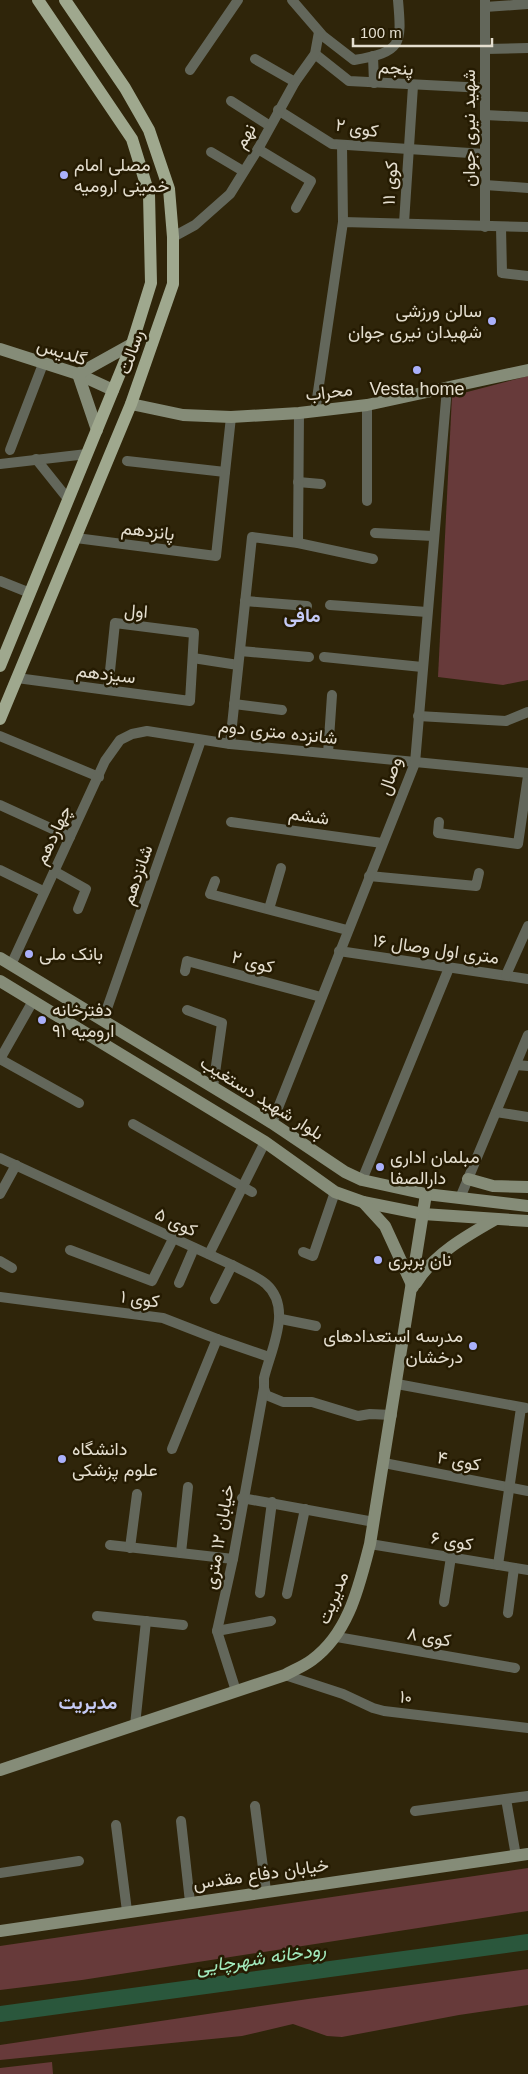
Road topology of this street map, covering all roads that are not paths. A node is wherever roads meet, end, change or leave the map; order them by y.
1 (38, 0) edge
2 (65, 0) edge
3 (238, 0) edge
4 (292, 0) edge
5 (398, 0) edge
6 (485, 4) edge
7 (528, 4) edge
8 (319, 32) junction
9 (486, 48) junction
10 (528, 48) edge
11 (314, 54) junction
12 (374, 56) junction
13 (255, 59) dead end
14 (190, 70) dead end
15 (295, 82) junction
16 (374, 83) junction
17 (413, 86) junction
18 (485, 88) junction
19 (231, 101) dead end
20 (278, 110) junction
21 (485, 115) junction
22 (528, 117) edge
23 (270, 126) junction
24 (342, 145) junction
25 (258, 149) junction
26 (409, 151) junction
27 (211, 152) dead end
28 (485, 154) junction
29 (244, 171) junction
30 (485, 186) junction
31 (528, 188) edge
32 (296, 208) dead end
33 (342, 222) junction
34 (404, 223) junction
35 (501, 226) junction
36 (485, 227) junction
37 (528, 227) edge
38 (173, 236) junction
39 (528, 276) edge
40 (151, 283) junction
41 (173, 284) junction
42 (132, 344) junction
43 (0, 349) edge
44 (43, 364) junction
45 (528, 370) edge
46 (78, 374) junction
47 (447, 388) junction
48 (113, 390) junction
49 (132, 404) junction
50 (367, 405) junction
51 (315, 412) junction
52 (299, 413) junction
53 (231, 417) junction
54 (97, 430) junction
55 (10, 450) dead end
56 (87, 454) junction
57 (36, 459) junction
58 (127, 462) dead end
59 (0, 464) edge
60 (225, 472) junction
61 (298, 482) junction
62 (320, 484) dead end
63 (68, 499) junction
64 (367, 501) dead end
65 (375, 533) dead end
66 (433, 536) junction
67 (76, 538) junction
68 (298, 542) junction
69 (373, 559) dead end
70 (0, 581) edge
71 (30, 593) junction
72 (245, 600) junction
73 (330, 605) dead end
74 (307, 606) dead end
75 (427, 612) junction
76 (240, 651) junction
77 (309, 657) dead end
78 (324, 657) dead end
79 (193, 658) junction
80 (238, 665) junction
81 (0, 666) edge
82 (422, 667) junction
83 (17, 678) junction
84 (108, 690) junction
85 (332, 695) dead end
86 (234, 704) junction
87 (282, 710) dead end
88 (528, 712) edge
89 (418, 716) junction
90 (0, 719) edge
91 (139, 732) joint
92 (0, 736) edge
93 (201, 740) junction
94 (230, 744) junction
95 (328, 754) junction
96 (414, 763) junction
97 (528, 774) edge
98 (99, 777) junction
99 (0, 805) edge
100 (232, 822) dead end
101 (439, 822) dead end
102 (70, 837) junction
103 (382, 843) junction
104 (281, 868) dead end
105 (0, 870) edge
106 (54, 871) junction
107 (478, 873) dead end
108 (369, 876) junction
109 (215, 881) dead end
110 (44, 891) junction
111 (78, 908) dead end
112 (270, 909) junction
113 (528, 926) edge
114 (347, 930) junction
115 (339, 951) junction
116 (6, 962) edge
117 (448, 968) junction
118 (185, 971) dead end
119 (506, 975) junction
120 (528, 979) edge
121 (0, 981) edge
122 (320, 997) junction
123 (33, 1001) junction
124 (187, 1010) dead end
125 (103, 1020) junction
126 (528, 1035) edge
127 (0, 1059) edge
128 (516, 1065) junction
129 (528, 1066) edge
130 (213, 1087) junction
131 (79, 1104) dead end
132 (496, 1112) junction
133 (528, 1116) edge
134 (272, 1123) junction
135 (133, 1124) dead end
136 (265, 1142) junction
137 (0, 1158) edge
138 (16, 1165) junction
139 (468, 1179) junction
140 (362, 1180) junction
141 (242, 1186) junction
142 (528, 1187) edge
143 (252, 1192) dead end
144 (335, 1192) junction
145 (0, 1194) edge
146 (426, 1194) junction
147 (460, 1198) junction
148 (363, 1202) junction
149 (528, 1206) edge
150 (424, 1214) junction
151 (496, 1219) junction
152 (528, 1221) edge
153 (173, 1239) junction
154 (194, 1248) junction
155 (70, 1250) dead end
156 (303, 1252) dead end
157 (209, 1254) junction
158 (0, 1260) edge
159 (232, 1265) junction
160 (12, 1268) dead end
161 (179, 1283) dead end
162 (413, 1287) junction
163 (0, 1297) edge
164 (215, 1299) dead end
165 (281, 1319) junction
166 (316, 1326) dead end
167 (216, 1340) junction
168 (269, 1358) junction
169 (397, 1384) junction
170 (264, 1388) junction
171 (525, 1408) edge
172 (392, 1415) junction
173 (172, 1449) dead end
174 (384, 1463) junction
175 (188, 1487) dead end
176 (509, 1487) junction
177 (528, 1491) edge
178 (137, 1494) dead end
179 (242, 1498) junction
180 (272, 1502) junction
181 (305, 1509) junction
182 (374, 1522) junction
183 (370, 1544) junction
184 (110, 1545) dead end
185 (130, 1548) junction
186 (180, 1554) junction
187 (451, 1558) junction
188 (233, 1559) junction
189 (498, 1565) junction
190 (514, 1568) junction
191 (528, 1570) edge
192 (260, 1593) dead end
193 (287, 1594) dead end
194 (444, 1602) dead end
195 (508, 1612) dead end
196 (97, 1616) dead end
197 (146, 1621) junction
198 (271, 1621) dead end
199 (183, 1624) dead end
200 (217, 1631) junction
201 (336, 1637) junction
202 (515, 1668) dead end
203 (285, 1675) junction
204 (236, 1690) junction
205 (135, 1725) junction
206 (528, 1728) edge
207 (0, 1770) edge
208 (528, 1796) edge
209 (506, 1799) junction
210 (255, 1806) dead end
211 (415, 1811) dead end
212 (181, 1821) dead end
213 (116, 1825) dead end
214 (522, 1855) edge
215 (79, 1861) dead end
216 (0, 1873) edge
217 (266, 1891) junction
218 (190, 1902) junction
219 (127, 1911) junction
220 (0, 1929) edge

1 - 40 main road, رسالت
2 - 38 main road, رسالت
3 - 14 street
4 - 8 street
5 - 12 street
6 - 7 street
6 - 9 street, شهید نیری جوان
8 - 11 street, نهم
8 - 12 street
9 - 10 street
9 - 18 street, شهید نیری جوان
11 - 15 street, نهم
11 - 16 street, پنجم
12 - 16 street
13 - 15 street
15 - 20 street, نهم
16 - 17 street, پنجم
17 - 18 street, پنجم
17 - 26 street, کوی ۱۱
18 - 21 street, شهید نیری جوان
19 - 23 street
20 - 23 street, نهم
20 - 24 street, کوی ۲
21 - 22 street
21 - 28 street, شهید نیری جوان
23 - 25 street, نهم
24 - 26 street, کوی ۲
24 - 33 street
25 - 29 street, نهم
25 - 32 street
26 - 28 street, کوی ۲
26 - 34 street, کوی ۱۱
27 - 29 street
28 - 30 street, شهید نیری جوان
29 - 38 street, نهم
30 - 31 street
30 - 36 street, شهید نیری جوان
33 - 34 street
33 - 51 street
34 - 36 street
35 - 36 street
35 - 37 street
35 - 39 street
38 - 41 main road, رسالت
40 - 41 main road
40 - 42 main road, رسالت
41 - 49 main road, رسالت
42 - 46 street
42 - 48 main road, رسالت
43 - 44 street, گلدیس
44 - 46 street, گلدیس
44 - 55 street
45 - 47 street, محراب
46 - 48 street, گلدیس
46 - 54 street
47 - 50 street, محراب
47 - 66 street, وصال
48 - 54 main road, رسالت
49 - 53 street, محراب
49 - 67 main road, رسالت
50 - 51 street, محراب
50 - 64 street
51 - 52 street, محراب
52 - 53 street, محراب
52 - 61 street
53 - 60 street
54 - 56 main road, رسالت
56 - 57 street
56 - 63 main road, رسالت
57 - 59 street
57 - 63 street
58 - 60 street
60 - 67 street, پانزدهم
61 - 62 street
61 - 68 street
63 - 71 main road, رسالت
65 - 66 street
66 - 75 street, وصال
67 - 83 main road, رسالت
68 - 69 street
68 - 72 street
70 - 71 street
71 - 81 main road, رسالت
72 - 74 street
72 - 76 street
73 - 75 street
75 - 82 street, وصال
76 - 77 street
76 - 80 street
78 - 82 street
79 - 80 street
79 - 84 street, سیزدهم
79 - 84 street, اول
80 - 86 street
82 - 89 street, وصال
83 - 84 street, سیزدهم
83 - 90 main road, رسالت
85 - 95 street
86 - 87 street
86 - 94 street
88 - 89 street
89 - 96 street, وصال
91 - 93 street, شانزده متری دوم
91 - 98 street, چهاردهم
92 - 98 street
93 - 94 street, شانزده متری دوم
93 - 125 street, شانزدهم
94 - 95 street, شانزده متری دوم
95 - 96 street, شانزده متری دوم
96 - 97 street, شانزده متری دوم
96 - 103 street, وصال
97 - 101 street
98 - 102 street, چهاردهم
99 - 102 street
100 - 103 street, ششم
102 - 106 street, چهاردهم
103 - 108 street, وصال
104 - 112 street
105 - 110 street
106 - 110 street, چهاردهم
106 - 111 street
107 - 108 street
108 - 114 street, وصال
109 - 112 street
110 - 116 street, چهاردهم
112 - 114 street
113 - 119 street
114 - 115 street, وصال
115 - 117 street, ۱۶ متری اول وصال
115 - 122 street, وصال
116 - 125 street, بلوار شهید دستغیب
117 - 119 street, ۱۶ متری اول وصال
117 - 140 street
118 - 122 street, کوی ۲
119 - 120 street, ۱۶ متری اول وصال
121 - 123 street, بلوار شهید دستغیب
122 - 134 street, وصال
123 - 127 street
123 - 136 street, بلوار شهید دستغیب
124 - 130 street
125 - 130 street, بلوار شهید دستغیب
126 - 128 street
127 - 131 street
128 - 129 street
128 - 132 street
130 - 134 street, بلوار شهید دستغیب
132 - 133 street
132 - 139 street
134 - 136 street
134 - 140 street, بلوار شهید دستغیب
135 - 141 street
136 - 141 street
136 - 144 street, بلوار شهید دستغیب
137 - 138 street, کوی ۵
138 - 145 street
138 - 153 street, کوی ۵
139 - 142 street
139 - 147 street
140 - 146 street, بلوار شهید دستغیب
141 - 143 street
141 - 157 street
144 - 148 street, بلوار شهید دستغیب
144 - 156 street
146 - 147 street, بلوار شهید دستغیب
146 - 150 street, مدیریت
147 - 149 street, بلوار شهید دستغیب
148 - 150 street, بلوار شهید دستغیب
148 - 162 street
150 - 151 street, بلوار شهید دستغیب
150 - 162 street, مدیریت
151 - 152 street, بلوار شهید دستغیب
151 - 162 street
153 - 154 street, کوی ۵
153 - 155 street
154 - 157 street, کوی ۵
154 - 161 street
157 - 159 street, کوی ۵
158 - 160 street
159 - 164 street
159 - 165 street, کوی ۵
162 - 169 street, مدیریت
163 - 167 street, کوی ۱
165 - 166 street
165 - 168 street
167 - 168 street, کوی ۱
167 - 173 street
168 - 170 street, خیابان ۱۲ متری
169 - 171 street
169 - 172 street, مدیریت
170 - 172 street
170 - 179 street, خیابان ۱۲ متری
171 - 176 street
172 - 174 street, مدیریت
174 - 176 street, کوی ۴
174 - 182 street, مدیریت
175 - 186 street
176 - 177 street, کوی ۴
176 - 189 street
178 - 185 street
179 - 180 street
179 - 188 street, خیابان ۱۲ متری
180 - 181 street
180 - 192 street
181 - 182 street
181 - 193 street
182 - 183 street, مدیریت
183 - 187 street, کوی ۶
183 - 201 street, مدیریت
184 - 185 street
185 - 186 street
186 - 188 street
187 - 189 street, کوی ۶
187 - 194 street
188 - 200 street, خیابان ۱۲ متری
189 - 190 street, کوی ۶
190 - 191 street, کوی ۶
190 - 195 street
196 - 197 street
197 - 199 street
197 - 205 street
198 - 200 street
200 - 204 street
201 - 202 street, کوی ۸
201 - 203 street, مدیریت
203 - 204 street, مدیریت
203 - 206 street, ۱۰
204 - 205 street, مدیریت
205 - 207 street, مدیریت
208 - 209 street
209 - 211 street
209 - 214 street
210 - 217 street
212 - 218 street
213 - 219 street
214 - 217 street, خیابان دفاع مقدس
215 - 216 street
217 - 218 street, خیابان دفاع مقدس
218 - 219 street, خیابان دفاع مقدس
219 - 220 street, خیابان دفاع مقدس

